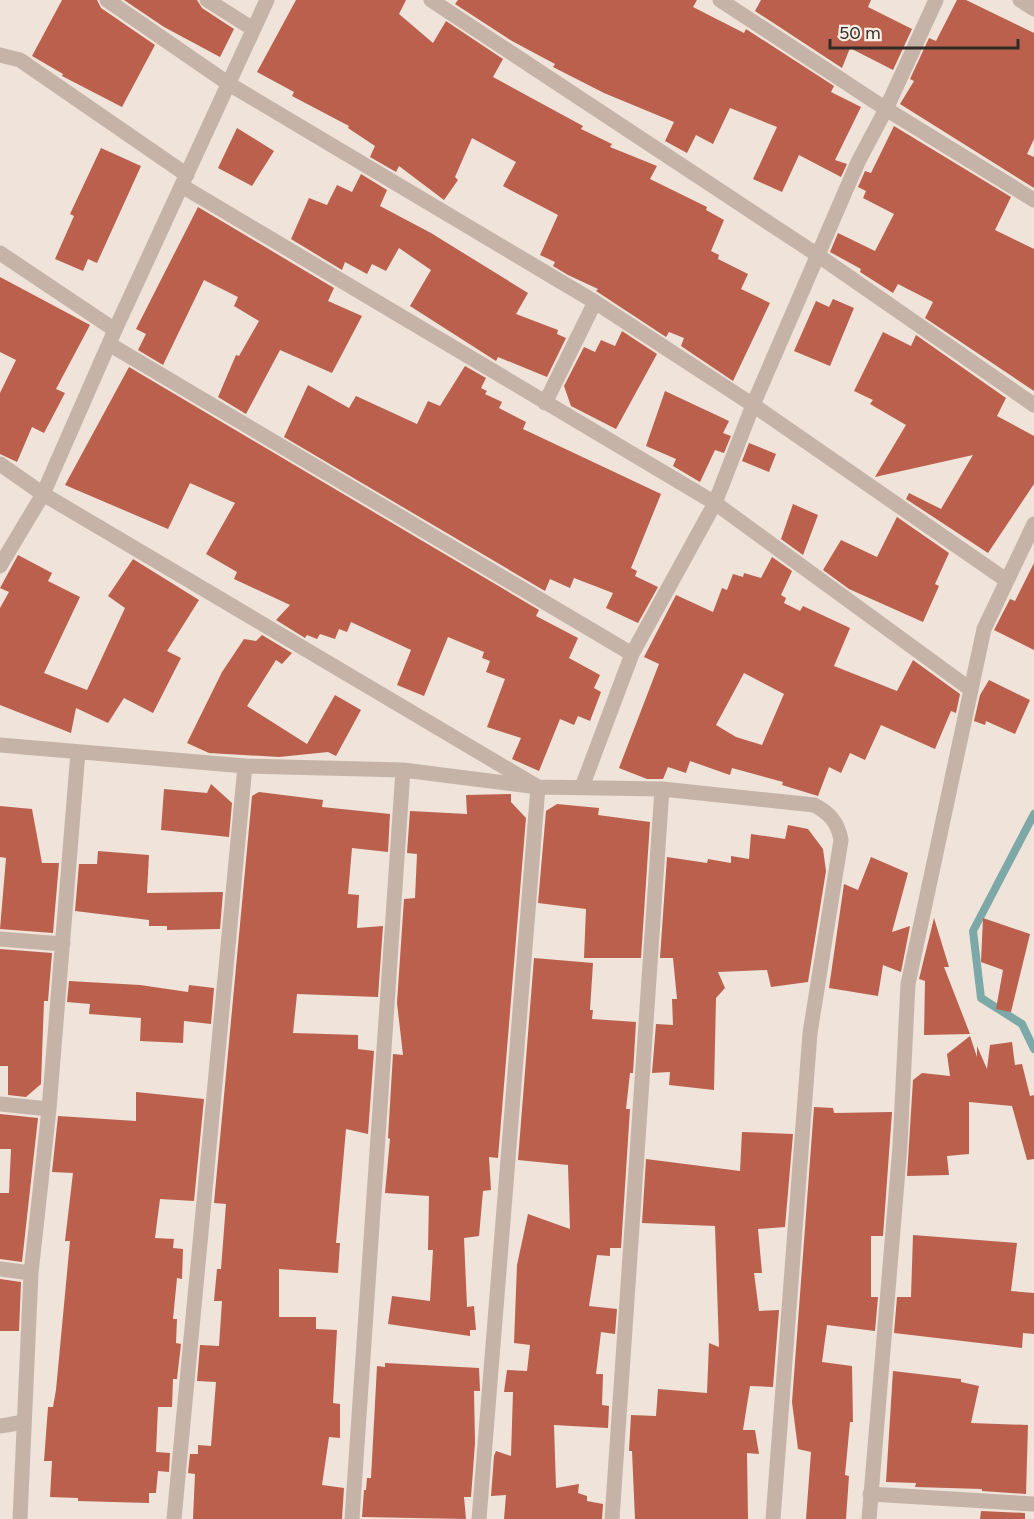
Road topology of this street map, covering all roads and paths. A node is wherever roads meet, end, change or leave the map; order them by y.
1 (107, 0) edge
2 (207, 0) edge
3 (267, 0) edge
4 (431, 0) edge
5 (720, 0) edge
6 (936, 0) edge
7 (1020, 0) edge
8 (1034, 9) edge
9 (253, 29) junction
10 (0, 55) edge
11 (229, 84) junction
12 (886, 109) junction
13 (184, 180) junction
14 (1034, 200) edge
15 (0, 253) edge
16 (819, 256) junction
17 (595, 303) junction
18 (112, 337) junction
19 (545, 403) junction
20 (753, 405) junction
21 (1034, 405) edge
22 (0, 464) edge
23 (43, 494) junction
24 (715, 503) junction
25 (1034, 524) edge
26 (0, 566) edge
27 (1006, 580) junction
28 (632, 654) junction
29 (970, 689) junction
30 (0, 745) edge
31 (78, 752) junction
32 (245, 766) junction
33 (403, 770) junction
34 (538, 787) junction
35 (582, 787) junction
36 (662, 789) junction
37 (0, 939) edge
38 (63, 945) junction
39 (0, 1104) edge
40 (50, 1109) junction
41 (0, 1269) edge
42 (31, 1273) junction
43 (24, 1422) junction
44 (0, 1426) edge
45 (870, 1494) junction
46 (1034, 1504) edge
47 (20, 1519) edge
48 (174, 1519) edge
49 (352, 1519) edge
50 (479, 1519) edge
51 (612, 1519) edge
52 (773, 1519) edge
53 (869, 1519) edge

1 - 11 street
2 - 9 street
3 - 9 street
4 - 16 street
5 - 12 street
6 - 12 street
7 - 8 street
9 - 11 street
10 - 13 street
11 - 13 street
11 - 17 street
12 - 14 street
12 - 16 street
13 - 18 street
13 - 19 street
15 - 18 street
16 - 20 street
16 - 21 street
17 - 19 street
17 - 20 street
18 - 23 street
18 - 28 street
19 - 24 street
20 - 24 street
20 - 27 street
22 - 23 street
23 - 26 street
23 - 34 street
24 - 28 street
24 - 29 street
25 - 27 street
27 - 29 street
28 - 35 street
29 - 45 street
30 - 31 street
31 - 32 street
31 - 38 street
32 - 33 street
32 - 48 street
33 - 34 street
33 - 49 street
34 - 35 street
34 - 50 street
35 - 36 street
36 - 51 street
36 - 52 street
37 - 38 street
38 - 40 street
39 - 40 street
40 - 42 street
41 - 42 street
42 - 43 street
43 - 44 street
43 - 47 street
45 - 46 street
45 - 53 street

